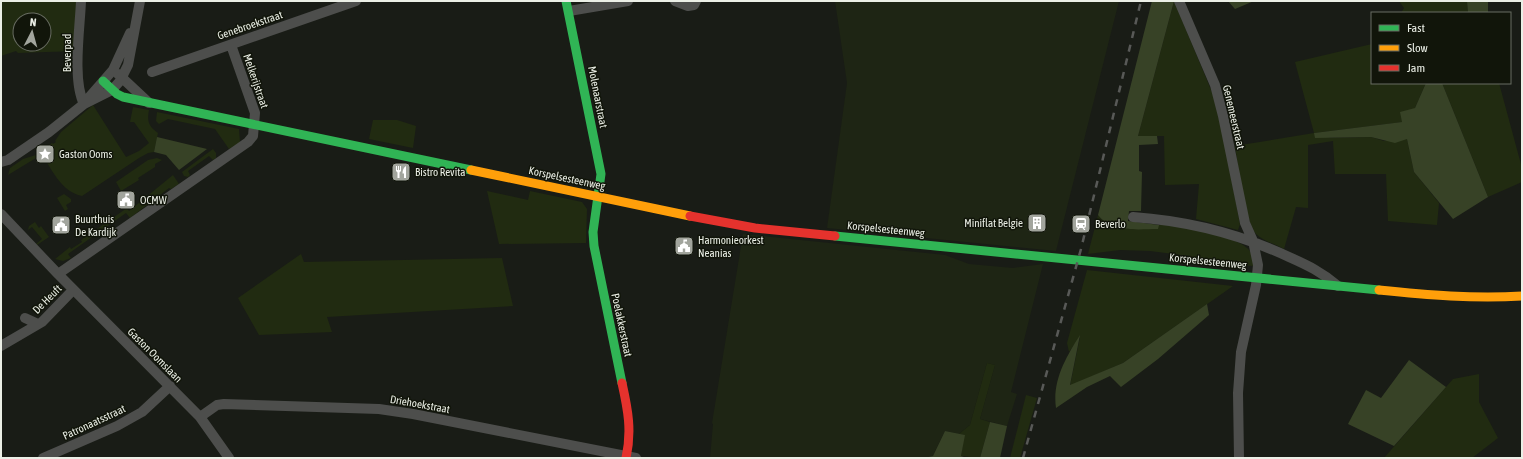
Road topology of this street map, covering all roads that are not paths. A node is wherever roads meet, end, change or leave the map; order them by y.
1 (81, 1) edge
2 (140, 1) edge
3 (356, 1) edge
4 (628, 1) edge
5 (675, 1) edge
6 (696, 1) edge
7 (1179, 1) edge
8 (568, 6) edge
9 (135, 21) junction
10 (231, 45) junction
11 (113, 70) junction
12 (152, 72) dead end
13 (122, 77) junction
14 (103, 81) junction
15 (112, 90) junction
16 (149, 103) junction
17 (84, 104) junction
18 (255, 125) junction
19 (4, 161) edge
20 (1, 170) edge
21 (598, 197) junction
22 (1, 214) edge
23 (1134, 217) dead end
24 (1253, 242) junction
25 (58, 274) junction
26 (1257, 278) junction
27 (1338, 286) junction
28 (73, 290) junction
29 (1522, 296) edge
30 (25, 318) dead end
31 (38, 324) junction
32 (1, 346) edge
33 (170, 386) junction
34 (200, 417) junction
35 (43, 458) edge
36 (229, 458) edge
37 (630, 458) edge
38 (1239, 458) edge

1 - 17 street, Beverpad
2 - 9 street
3 - 10 street, Genebroekstraat
4 - 8 street
5 - 6 street
7 - 24 street, Genemeerstraat
8 - 21 street, Molenaarstraat
9 - 11 street
9 - 13 street
10 - 12 street, Genebroekstraat
10 - 18 street, Melkerijstraat
11 - 13 street
11 - 14 street
13 - 15 street
13 - 16 street
14 - 15 street, Korspelsesteenweg
14 - 17 street
15 - 16 street, Korspelsesteenweg
15 - 17 street
16 - 18 street, Korspelsesteenweg
17 - 19 street
18 - 21 street, Korspelsesteenweg
18 - 25 street
19 - 20 street
21 - 26 street, Korspelsesteenweg
21 - 37 street, Poelakkerstraat
22 - 25 street, Gaston Oomslaan
23 - 24 street
24 - 26 street, Genemeerstraat
24 - 27 street
25 - 28 street, Gaston Oomslaan
26 - 27 street, Korspelsesteenweg
26 - 38 street, Genemeerstraat
27 - 29 street, Korspelsesteenweg
28 - 31 street, De Heuft
28 - 33 street, Gaston Oomslaan
30 - 31 street, De Heuft
31 - 32 street, De Heuft
33 - 34 street, Gaston Oomslaan
33 - 35 street, Patronaatsstraat
34 - 36 street, Gaston Oomslaan
34 - 37 street, Driehoekstraat

